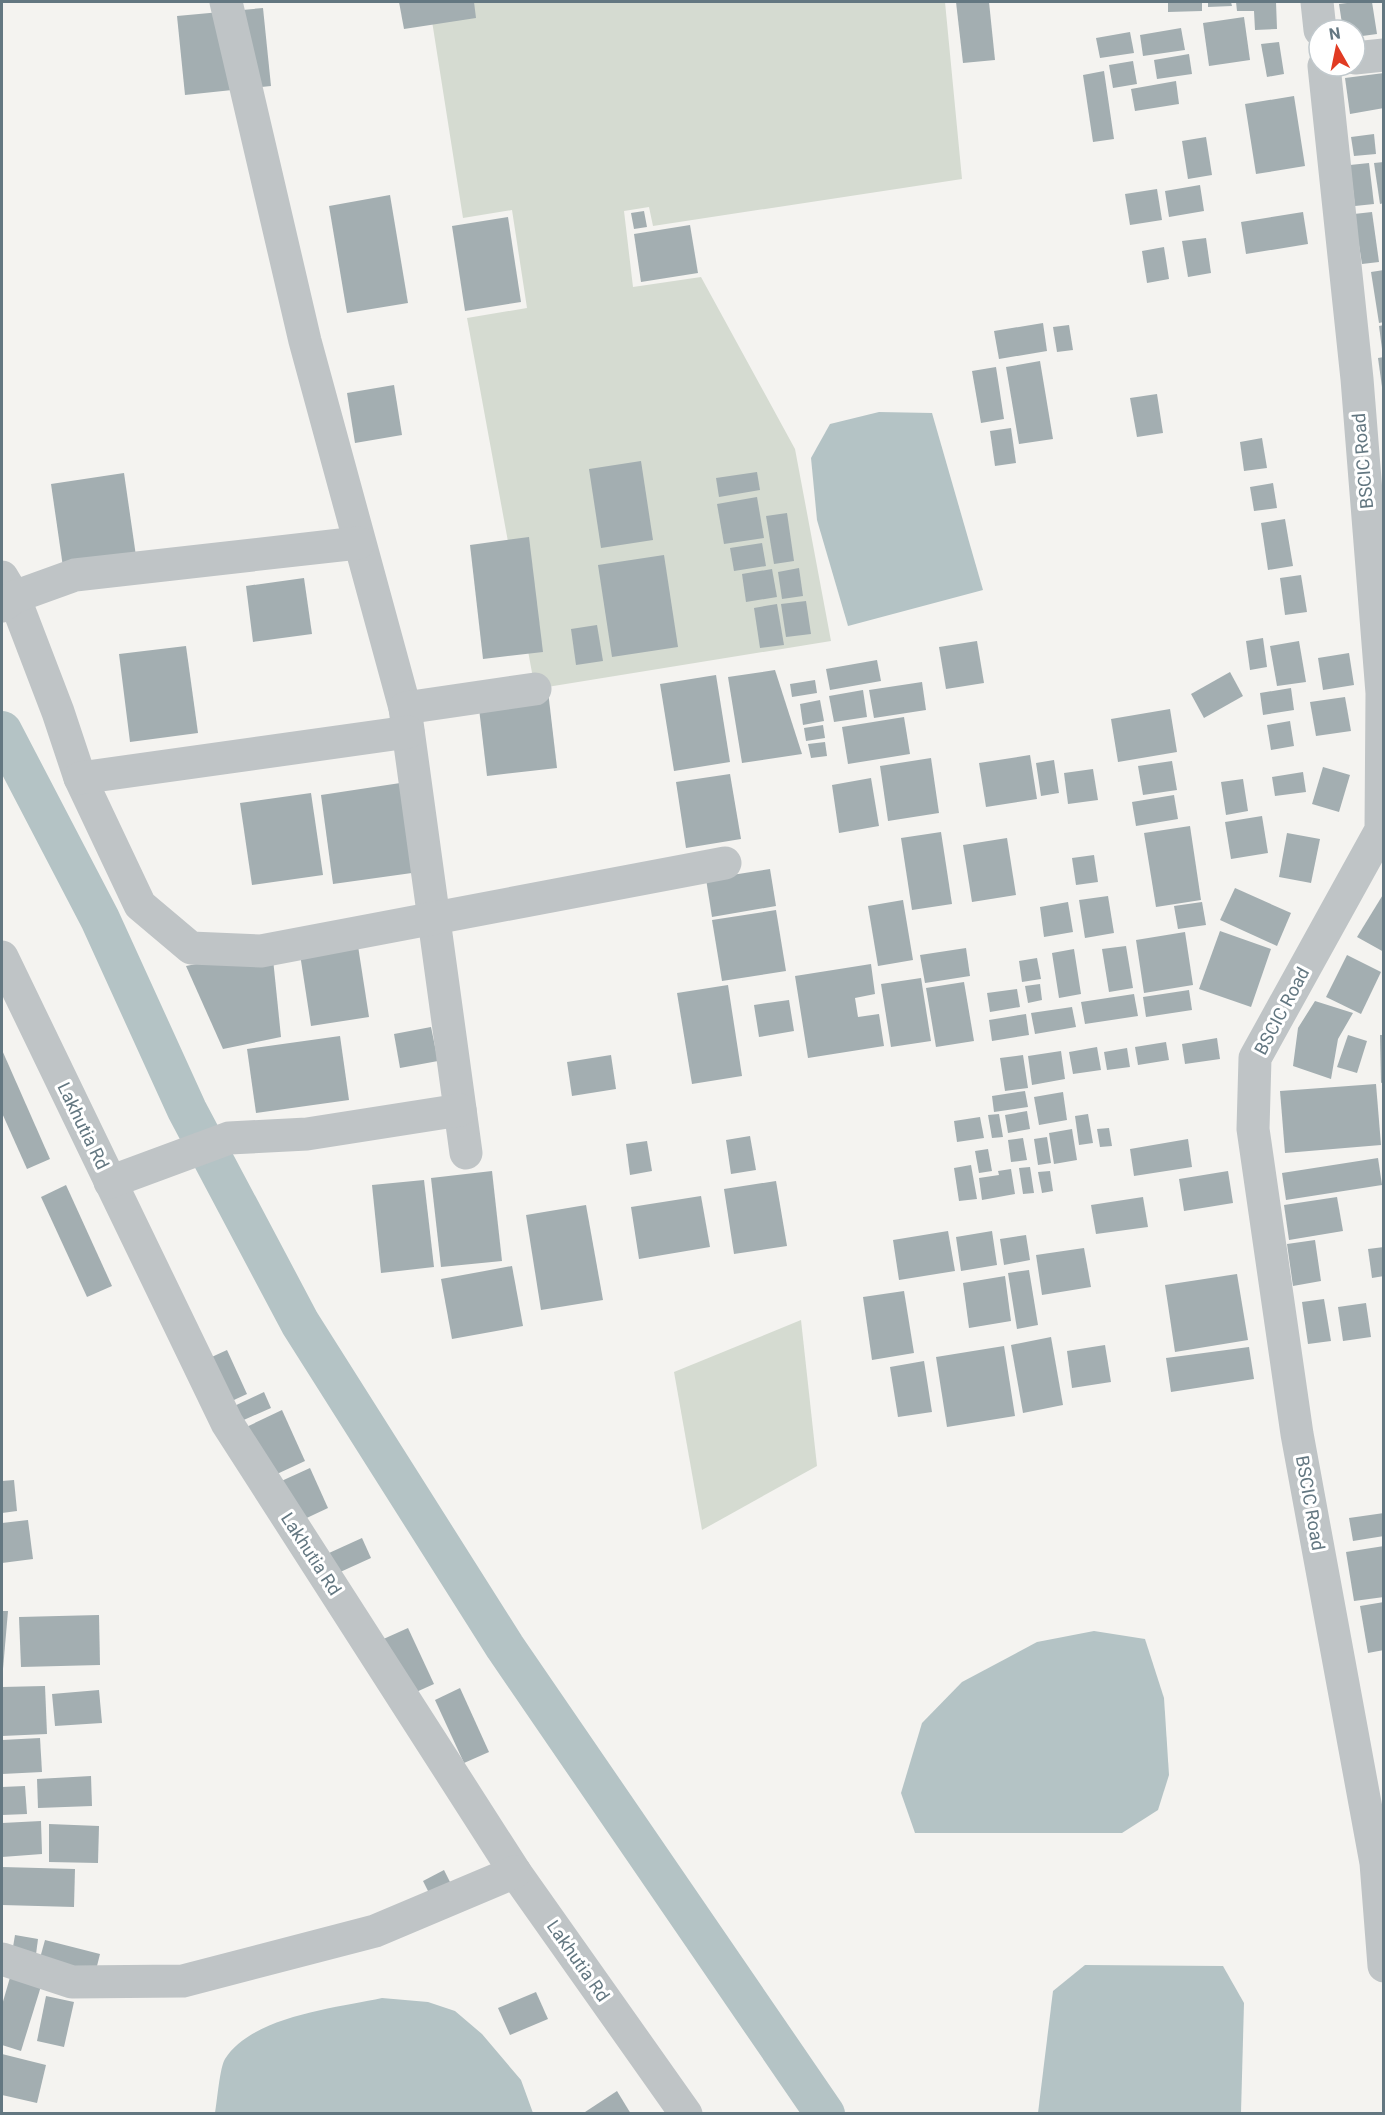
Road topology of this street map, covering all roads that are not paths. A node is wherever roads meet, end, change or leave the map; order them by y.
1 (226, 2) edge
2 (1317, 2) edge
3 (1319, 18) edge
4 (1383, 55) edge
5 (1367, 57) edge
6 (1325, 78) edge
7 (358, 543) junction
8 (6, 593) edge
9 (535, 689) dead end
10 (406, 720) junction
11 (80, 778) junction
12 (725, 863) dead end
13 (434, 919) junction
14 (2, 957) edge
15 (460, 1110) junction
16 (466, 1153) dead end
17 (110, 1182) junction
18 (514, 1872) junction
19 (2, 1959) edge
20 (1383, 1966) edge
21 (686, 2114) edge

1 - 7 street
2 - 3 street
4 - 5 street
6 - 20 street, BSCIC Road
7 - 8 street
7 - 10 street
8 - 11 street
9 - 10 street
10 - 11 street
10 - 13 street
11 - 13 street
12 - 13 street
13 - 15 street
14 - 17 street, Lakhutia Rd
15 - 16 street
15 - 17 street
17 - 18 street, Lakhutia Rd
18 - 19 street
18 - 21 street, Lakhutia Rd

